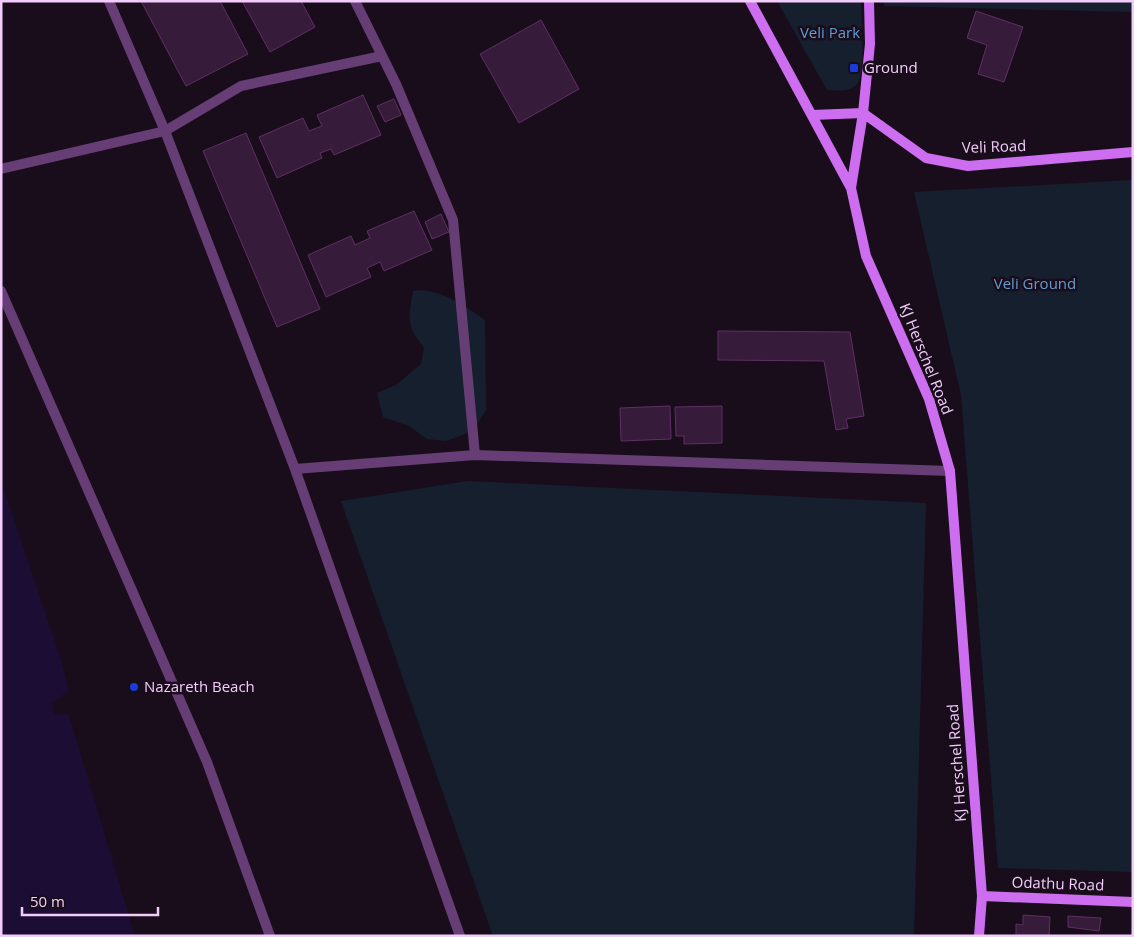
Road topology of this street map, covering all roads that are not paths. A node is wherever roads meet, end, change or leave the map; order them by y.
1 (109, 1) edge
2 (355, 1) edge
3 (750, 1) edge
4 (869, 1) edge
5 (382, 56) junction
6 (863, 113) junction
7 (812, 115) junction
8 (164, 131) junction
9 (1133, 152) edge
10 (1, 169) edge
11 (851, 188) junction
12 (1, 291) edge
13 (475, 455) junction
14 (295, 469) junction
15 (950, 471) junction
16 (982, 896) junction
17 (1133, 902) edge
18 (270, 936) edge
19 (460, 936) edge
20 (979, 936) edge

1 - 8 street
2 - 5 street
3 - 7 main road, KJ Herschel Road
4 - 6 main road
5 - 8 street
5 - 13 street
6 - 7 main road
6 - 9 main road, Veli Road
6 - 11 main road
7 - 11 main road, KJ Herschel Road
8 - 10 street
8 - 14 street
11 - 15 main road, KJ Herschel Road
12 - 18 street
13 - 14 street
13 - 15 street
14 - 19 street
15 - 16 main road, KJ Herschel Road
16 - 17 main road, Odathu Road
16 - 20 main road, KJ Herschel Road

